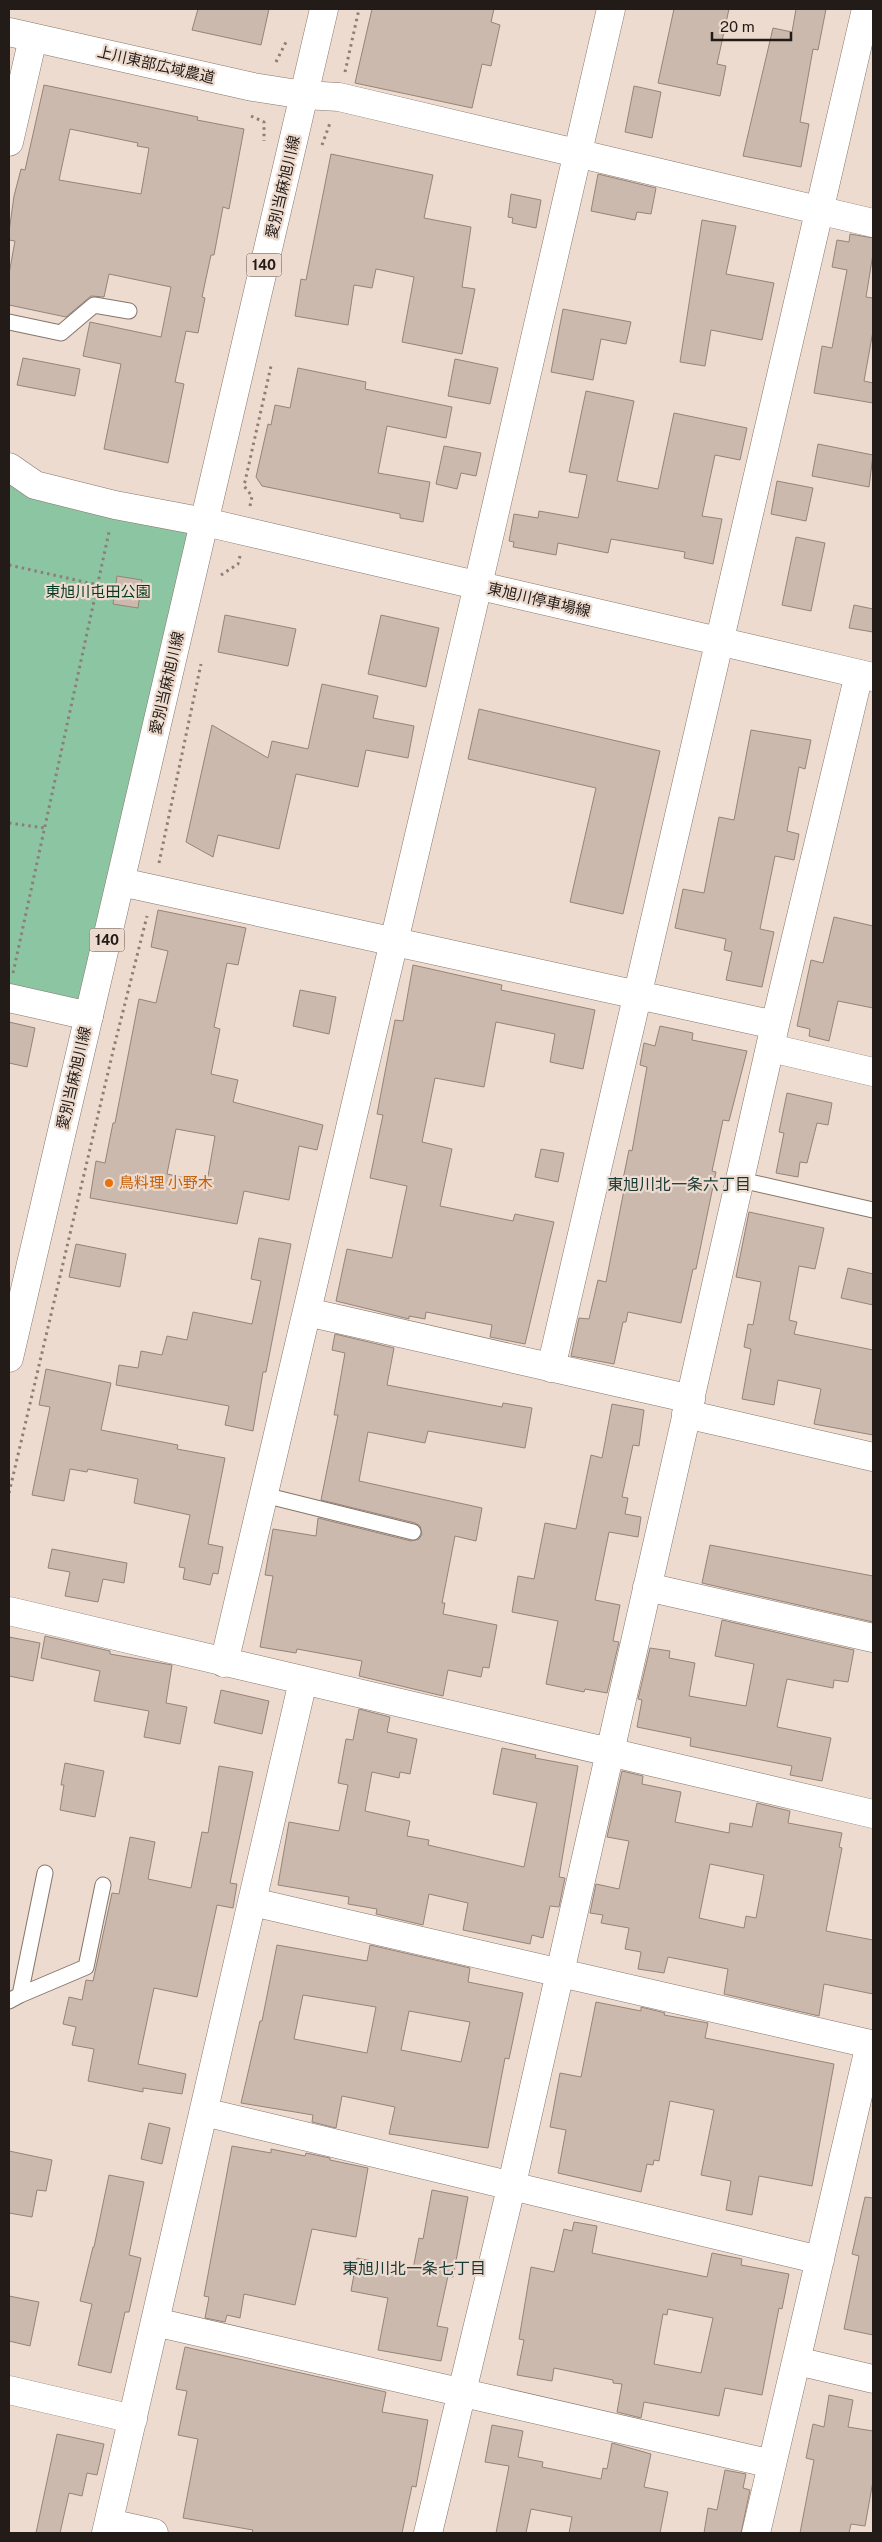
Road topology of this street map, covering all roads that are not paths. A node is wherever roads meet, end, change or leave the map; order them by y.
1 (324, 9) edge
2 (611, 9) edge
3 (866, 9) edge
4 (21, 35) edge
5 (304, 95) junction
6 (9, 142) edge
7 (577, 152) junction
8 (820, 211) junction
9 (873, 223) edge
10 (129, 311) dead end
11 (9, 322) edge
12 (9, 467) edge
13 (205, 522) junction
14 (478, 585) junction
15 (720, 642) junction
16 (866, 676) edge
17 (121, 882) junction
18 (394, 942) junction
19 (11, 987) edge
20 (638, 996) junction
21 (89, 1016) junction
22 (773, 1036) junction
23 (873, 1072) edge
24 (741, 1180) junction
25 (873, 1210) edge
26 (307, 1312) junction
27 (9, 1358) edge
28 (551, 1368) junction
29 (688, 1407) junction
30 (873, 1458) edge
31 (264, 1494) junction
32 (412, 1532) dead end
33 (647, 1587) junction
34 (9, 1611) edge
35 (873, 1638) edge
36 (224, 1663) junction
37 (303, 1681) junction
38 (610, 1751) junction
39 (873, 1814) edge
40 (45, 1873) dead end
41 (103, 1885) dead end
42 (252, 1902) junction
43 (559, 1973) junction
44 (14, 1998) edge
45 (204, 2112) junction
46 (512, 2184) junction
47 (820, 2260) junction
48 (155, 2322) junction
49 (797, 2361) junction
50 (873, 2379) edge
51 (9, 2390) edge
52 (461, 2393) junction
53 (133, 2419) junction
54 (772, 2464) junction
55 (108, 2528) edge
56 (154, 2533) edge
57 (428, 2533) edge
58 (756, 2533) edge

1 - 5 street, 愛別当麻旭川線 / 140
2 - 7 street
3 - 8 street
4 - 5 street, 上川東部広域農道
4 - 6 street
5 - 7 street, 上川東部広域農道
5 - 13 street, 愛別当麻旭川線 / 140
7 - 8 street, 上川東部広域農道
7 - 14 street
8 - 9 street, 上川東部広域農道
8 - 15 street
10 - 11 lane
12 - 13 street, 東旭川停車場線
13 - 14 street, 東旭川停車場線
13 - 17 street, 愛別当麻旭川線 / 140
14 - 15 street, 東旭川停車場線
14 - 18 street
15 - 16 street, 東旭川停車場線
15 - 20 street
16 - 22 street
17 - 18 street
17 - 21 street, 愛別当麻旭川線 / 140
18 - 20 street
18 - 26 street
19 - 21 street
20 - 22 street
20 - 28 street
21 - 27 street, 愛別当麻旭川線 / 140
22 - 23 street
22 - 24 street
24 - 25 lane
24 - 29 street
26 - 28 street
26 - 31 street
28 - 29 street
29 - 30 street
29 - 33 street
31 - 32 lane
31 - 36 street
33 - 35 street
33 - 38 street
34 - 36 street
36 - 37 street
37 - 38 street
37 - 42 street
38 - 39 street
38 - 43 street
40 - 44 lane
41 - 44 lane
42 - 43 street
42 - 45 street
43 - 46 street
43 - 47 street
45 - 46 street
45 - 48 street
46 - 47 street
46 - 52 street
47 - 49 street
48 - 52 street
48 - 53 street
49 - 50 street
49 - 54 street
51 - 53 street
52 - 54 street
52 - 57 street
53 - 55 street
54 - 58 street
55 - 56 street

